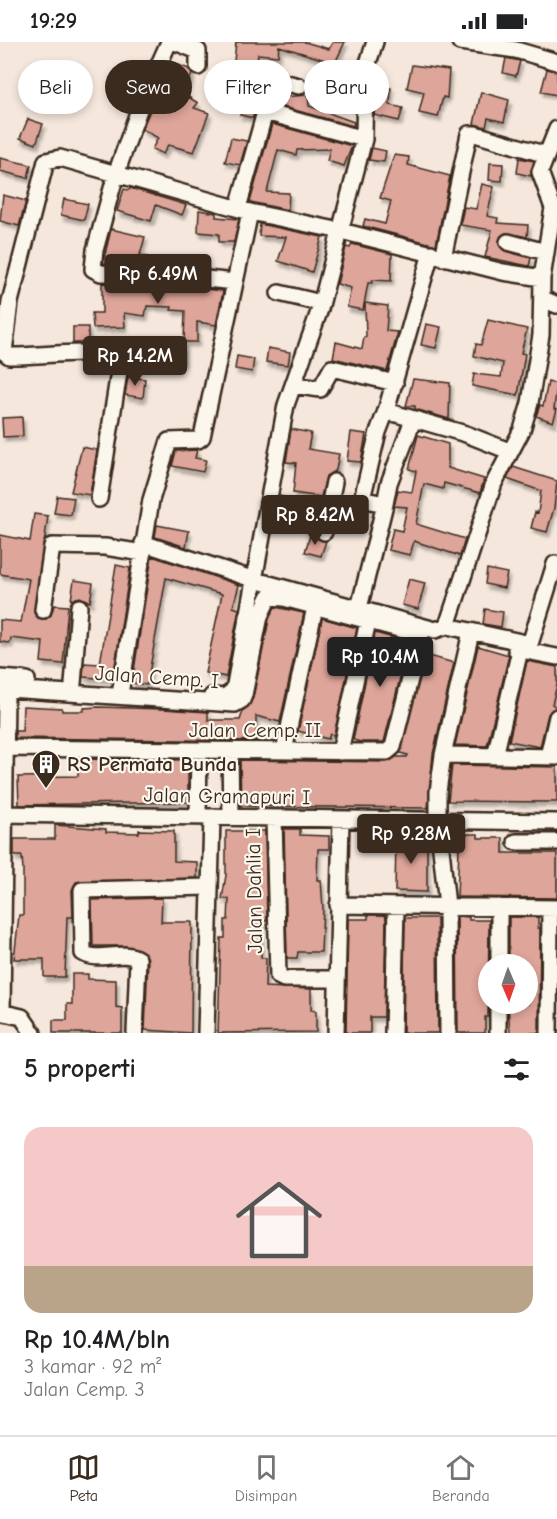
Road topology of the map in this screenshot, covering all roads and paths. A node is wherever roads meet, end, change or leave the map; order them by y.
1 (169, 42) edge
2 (176, 42) edge
3 (375, 42) edge
4 (460, 42) edge
5 (557, 62) edge
6 (198, 67) dead end
7 (292, 84) edge
8 (299, 86) dead end
9 (265, 114) edge
10 (272, 114) edge
11 (556, 132) edge
12 (364, 139) junction
13 (547, 155) junction
14 (116, 174) junction
15 (244, 210) junction
16 (341, 231) junction
17 (508, 242) dead end
18 (546, 252) junction
19 (437, 256) junction
20 (542, 278) junction
21 (235, 282) junction
22 (279, 293) dead end
23 (5, 302) edge
24 (550, 302) edge
25 (321, 303) junction
26 (394, 383) junction
27 (293, 385) junction
28 (386, 411) junction
29 (413, 420) junction
30 (509, 451) junction
31 (334, 482) dead end
32 (99, 499) dead end
33 (268, 503) junction
34 (385, 504) junction
35 (327, 516) junction
36 (324, 532) dead end
37 (143, 548) junction
38 (555, 564) dead end
39 (255, 580) junction
40 (79, 607) dead end
41 (315, 608) junction
42 (359, 608) junction
43 (43, 610) dead end
44 (368, 621) junction
45 (447, 626) junction
46 (470, 636) junction
47 (420, 642) joint
48 (520, 650) junction
49 (557, 657) edge
50 (6, 683) edge
51 (74, 684) junction
52 (121, 688) junction
53 (557, 717) edge
54 (5, 748) junction
55 (199, 751) junction
56 (230, 751) junction
57 (284, 751) junction
58 (340, 752) junction
59 (443, 755) junction
60 (495, 756) junction
61 (552, 757) edge
62 (3, 814) edge
63 (205, 817) junction
64 (231, 817) junction
65 (274, 818) junction
66 (341, 819) junction
67 (438, 820) junction
68 (517, 821) junction
69 (557, 822) edge
70 (557, 842) edge
71 (210, 887) junction
72 (338, 905) junction
73 (396, 906) junction
74 (447, 906) junction
75 (499, 907) junction
76 (554, 908) edge
77 (499, 954) edge
78 (337, 979) junction
79 (1, 1012) edge
80 (498, 1014) edge
81 (33, 1033) edge
82 (135, 1033) edge
83 (206, 1033) edge
84 (336, 1033) edge
85 (393, 1033) edge
86 (447, 1033) edge
87 (498, 1033) edge
88 (549, 1033) edge

1 - 14 street
2 - 6 street
3 - 12 street
4 - 5 street
7 - 8 street
9 - 15 street
10 - 12 street
11 - 13 street
12 - 16 street
13 - 18 street
13 - 19 street
14 - 15 street
14 - 21 street
14 - 23 street
15 - 16 street
15 - 21 street
16 - 19 street
16 - 25 street
17 - 18 street
18 - 20 street
19 - 20 street
19 - 26 street
20 - 24 street
21 - 37 street
22 - 25 street
23 - 32 street
24 - 30 street
25 - 27 street
26 - 27 street
26 - 28 street
27 - 33 street
28 - 29 street
28 - 34 street
29 - 30 street
29 - 34 street
30 - 45 street
31 - 35 street
33 - 35 street
33 - 39 street
34 - 42 street
35 - 36 street
37 - 39 street
37 - 43 street
37 - 52 street
38 - 46 street
39 - 42 street
39 - 52 street
40 - 51 street
41 - 44 street, Jalan Cemp. I
41 - 50 street, Jalan Cemp. I
41 - 57 street
42 - 45 street
44 - 47 street, Jalan Cemp. I
44 - 58 street
45 - 46 street
46 - 48 street
46 - 59 street
47 - 58 street, Jalan Cemp. II
48 - 49 street
48 - 60 street
50 - 51 street
50 - 54 street
51 - 52 street
53 - 61 street
54 - 55 street, Jalan Cemp. II
54 - 62 street
55 - 56 street, Jalan Cemp. II
55 - 63 street
56 - 57 street, Jalan Cemp. II
56 - 64 street
57 - 58 street, Jalan Cemp. II
59 - 60 street
59 - 67 street
60 - 61 street
62 - 63 street, Jalan Gramapuri I
62 - 79 street
63 - 64 street, Jalan Gramapuri I
63 - 71 street
64 - 65 street, Jalan Gramapuri I
65 - 66 street, Jalan Gramapuri I
65 - 78 street, Jalan Dahlia I
66 - 67 street, Jalan Gramapuri I
66 - 72 street
67 - 68 street, Jalan Gramapuri I
67 - 74 street
68 - 69 street, Jalan Gramapuri I
68 - 70 street
71 - 82 street
71 - 83 street
72 - 73 street
72 - 78 street
73 - 74 street
73 - 85 street
74 - 75 street
74 - 86 street
75 - 76 street
75 - 77 street
76 - 88 street
78 - 84 street
79 - 81 street
80 - 87 street

